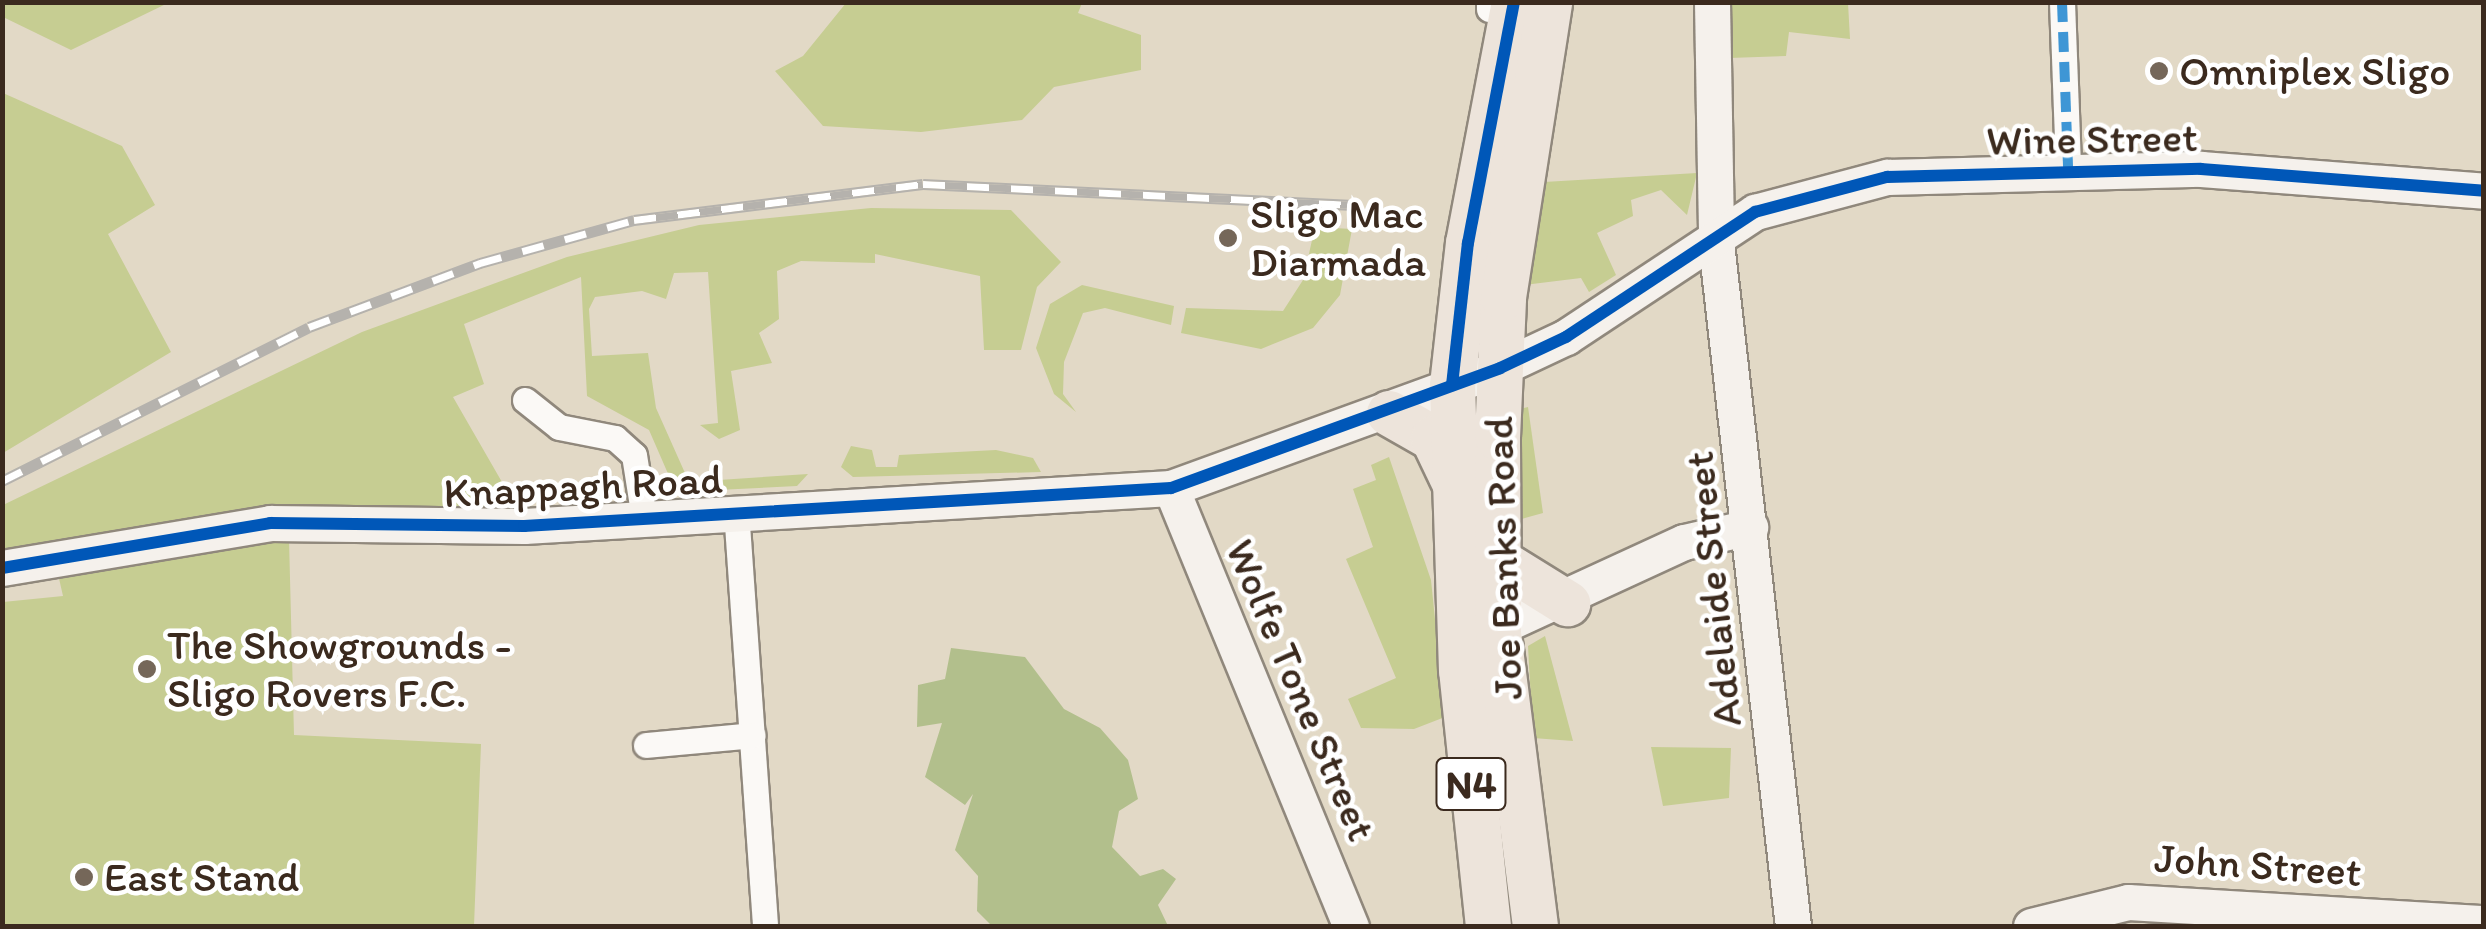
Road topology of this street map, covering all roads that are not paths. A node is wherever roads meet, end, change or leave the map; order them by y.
1 (1549, 2) edge
2 (1712, 2) edge
3 (2062, 2) edge
4 (1497, 5) edge
5 (2068, 168) junction
6 (2484, 191) edge
7 (1716, 243) junction
8 (1500, 368) junction
9 (1452, 385) junction
10 (525, 400) dead end
11 (1389, 414) junction
12 (1453, 480) junction
13 (1171, 488) junction
14 (736, 510) junction
15 (644, 518) junction
16 (1750, 528) junction
17 (1496, 560) junction
18 (2, 568) edge
19 (1567, 603) junction
20 (1479, 637) junction
21 (753, 735) junction
22 (646, 745) dead end
23 (2484, 923) edge
24 (771, 925) edge
25 (1351, 926) edge
26 (1488, 926) edge
27 (1535, 926) edge
28 (1794, 926) edge
29 (2031, 926) edge

1 - 8 highway, N4
2 - 7 main road, Adelaide Street
3 - 5 street
4 - 9 highway, N4
5 - 6 main road, Wine Street
5 - 7 main road, Wine Street
7 - 8 main road, Wine Street
7 - 16 main road, Adelaide Street
8 - 9 main road, Wine Street
8 - 17 highway, Joe Banks Road / N4
9 - 11 main road, Knappagh Road
9 - 12 highway, Joe Banks Road / N4
10 - 15 street
11 - 12 highway, N4
11 - 13 main road, Knappagh Road
12 - 20 highway, Joe Banks Road / N4
13 - 14 main road, Knappagh Road
13 - 25 main road, Wolfe Tone Street
14 - 15 main road, Knappagh Road
14 - 21 street
15 - 18 main road, Knappagh Road
16 - 19 main road
16 - 28 main road, Adelaide Street
17 - 19 highway
17 - 20 highway, Joe Banks Road / N4
19 - 20 main road
20 - 26 highway, Joe Banks Road / N4
20 - 27 highway, Joe Banks Road / N4
21 - 22 street
21 - 24 street
23 - 29 main road, John Street

